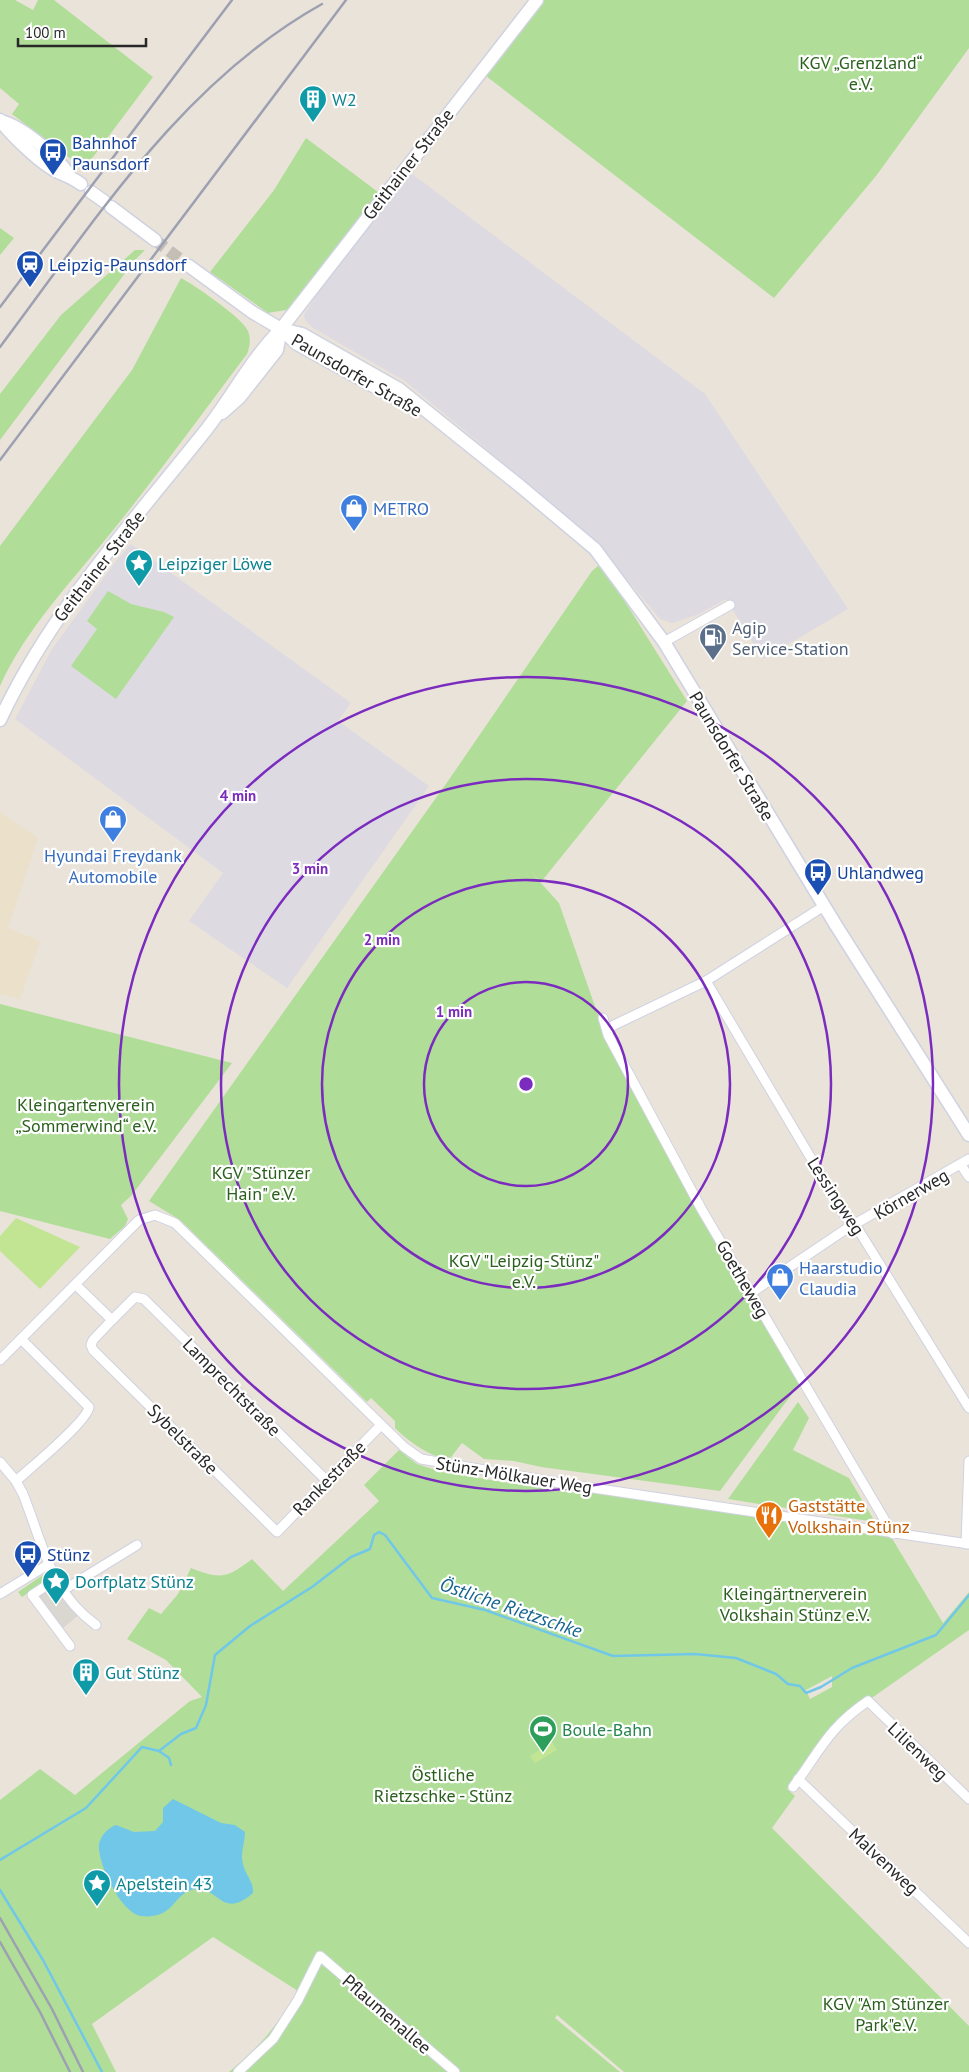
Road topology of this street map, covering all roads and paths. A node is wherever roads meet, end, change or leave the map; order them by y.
1 (537, 0) edge
2 (0, 121) edge
3 (155, 240) tunnel mouth
4 (189, 266) tunnel mouth
5 (281, 329) junction
6 (730, 605) dead end
7 (664, 642) junction
8 (0, 720) edge
9 (824, 906) junction
10 (706, 981) junction
11 (603, 1018) dead end
12 (609, 1031) junction
13 (969, 1134) edge
14 (969, 1159) edge
15 (961, 1164) junction
16 (969, 1177) edge
17 (856, 1226) junction
18 (76, 1285) junction
19 (751, 1293) junction
20 (112, 1320) junction
21 (20, 1339) junction
22 (0, 1360) edge
23 (969, 1408) edge
24 (381, 1425) junction
25 (969, 1461) edge
26 (0, 1462) edge
27 (16, 1481) junction
28 (327, 1481) junction
29 (278, 1532) joint
30 (893, 1534) junction
31 (967, 1544) edge
32 (137, 1545) dead end
33 (49, 1564) junction
34 (55, 1580) junction
35 (62, 1591) junction
36 (0, 1594) edge
37 (96, 1625) dead end
38 (70, 1646) dead end
39 (868, 1702) joint
40 (969, 1799) edge
41 (969, 1943) edge
42 (238, 2072) edge
43 (454, 2072) edge

1 - 5 main road, Geithainer Straße
2 - 3 main road
4 - 5 main road, Paunsdorfer Straße
5 - 7 main road, Paunsdorfer Straße
5 - 8 main road, Geithainer Straße
6 - 7 street
7 - 9 main road, Paunsdorfer Straße
9 - 10 street
9 - 13 main road, Paunsdorfer Straße
10 - 12 street
10 - 17 street, Lessingweg
11 - 12 street, Goetheweg
12 - 19 street, Goetheweg
14 - 15 street, Körnerweg
15 - 16 street
15 - 17 street, Körnerweg
17 - 19 street, Körnerweg
17 - 23 street, Lessingweg
18 - 20 street
18 - 21 street
18 - 24 street, Stünz-Mölkauer Weg
19 - 30 street, Goetheweg
20 - 28 street, Lamprechtstraße
20 - 29 street, Sybelstraße
21 - 22 street
21 - 27 street
24 - 28 street, Rankestraße
24 - 30 street, Stünz-Mölkauer Weg
25 - 31 street
26 - 27 street
27 - 33 street
28 - 29 street, Rankestraße
30 - 31 street, Stünz-Mölkauer Weg
32 - 35 street
33 - 34 street
33 - 36 street
34 - 35 street
34 - 38 street
35 - 37 street
39 - 40 street, Lilienweg
39 - 41 street, Malvenweg
42 - 43 street, Pflaumenallee

